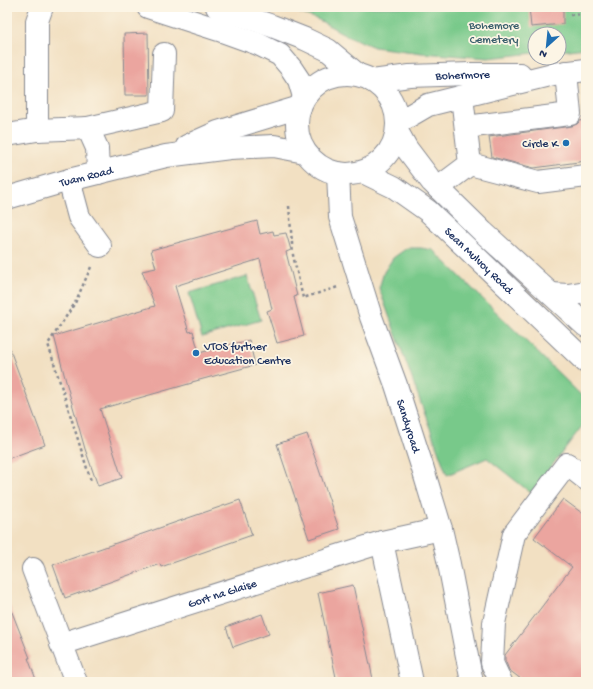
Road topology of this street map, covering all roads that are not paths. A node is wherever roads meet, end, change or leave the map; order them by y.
1 (42, 7) edge
2 (148, 7) edge
3 (217, 7) edge
4 (164, 54) dead end
5 (568, 72) edge
6 (365, 78) junction
7 (462, 97) junction
8 (302, 102) junction
9 (578, 113) edge
10 (397, 127) junction
11 (466, 127) junction
12 (88, 128) junction
13 (37, 130) junction
14 (7, 135) edge
15 (305, 152) junction
16 (166, 156) junction
17 (470, 164) junction
18 (362, 172) junction
19 (98, 173) junction
20 (338, 174) junction
21 (586, 176) edge
22 (69, 180) junction
23 (438, 188) junction
24 (7, 198) edge
25 (100, 246) road end
26 (586, 292) edge
27 (551, 294) junction
28 (586, 326) edge
29 (586, 362) edge
30 (586, 479) edge
31 (441, 529) junction
32 (382, 542) junction
33 (33, 569) dead end
34 (61, 644) junction
35 (76, 682) edge
36 (412, 682) edge
37 (472, 682) edge
38 (501, 682) edge

1 - 13 main road
2 - 8 main road
3 - 6 main road
4 - 12 main road
5 - 6 main road, Bohermore
5 - 7 main road, Bohermore
5 - 9 main road
6 - 8 main road
6 - 10 main road
7 - 10 main road, Bohermore
7 - 11 main road
8 - 15 main road
8 - 16 main road, Tuam Road
9 - 11 main road
10 - 18 main road
10 - 23 main road, Sean Mulvoy Road
11 - 17 main road
12 - 13 main road
12 - 19 main road
13 - 14 main road
15 - 16 main road, Tuam Road
15 - 20 main road
16 - 19 main road, Tuam Road
17 - 21 main road
17 - 23 main road
18 - 20 main road
18 - 29 main road, Sean Mulvoy Road
19 - 22 main road, Tuam Road
20 - 31 main road, Sandyroad
22 - 24 main road, Tuam Road
22 - 25 main road
23 - 27 main road, Sean Mulvoy Road
26 - 27 main road
27 - 28 main road, Sean Mulvoy Road
30 - 38 main road
31 - 32 main road, Gort na Glaise
31 - 37 main road, Sandyroad
32 - 34 main road, Gort na Glaise
32 - 36 main road
33 - 34 main road
34 - 35 main road

